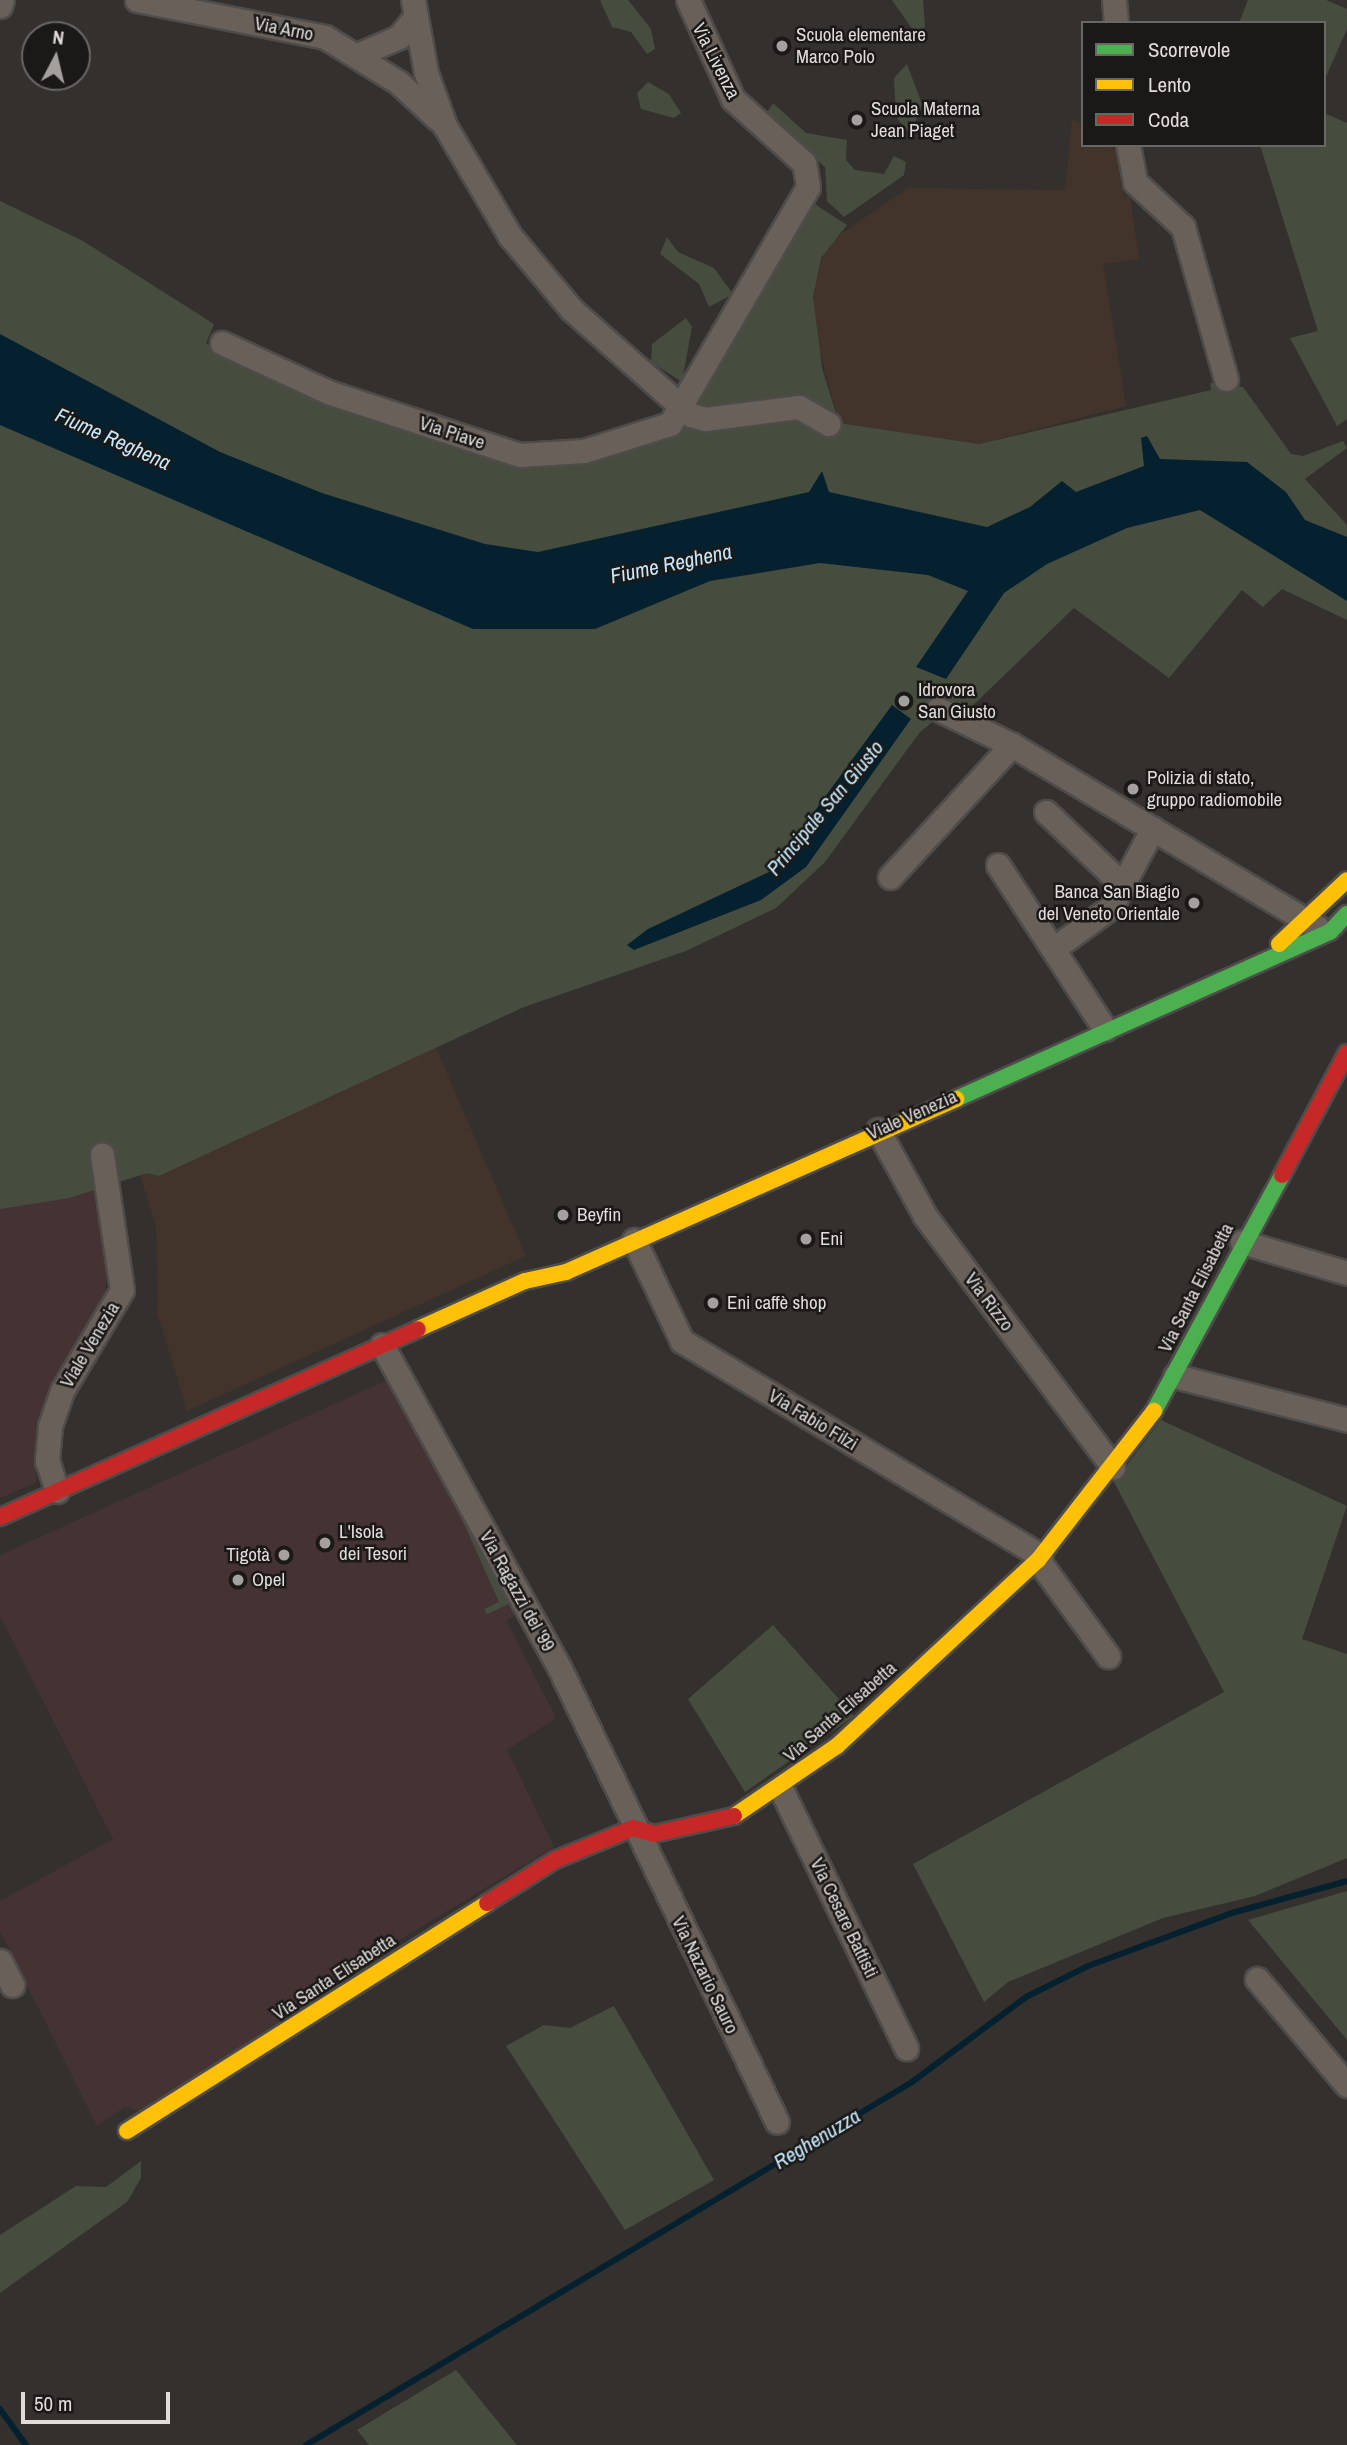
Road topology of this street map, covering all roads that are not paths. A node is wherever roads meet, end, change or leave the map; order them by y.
1 (2, 0) edge
2 (137, 0) edge
3 (688, 0) edge
4 (1114, 0) edge
5 (0, 6) edge
6 (414, 8) edge
7 (1116, 21) edge
8 (358, 55) junction
9 (446, 126) junction
10 (1128, 147) edge
11 (808, 176) joint
12 (222, 343) dead end
13 (1226, 379) dead end
14 (681, 405) junction
15 (829, 424) dead end
16 (938, 709) dead end
17 (1013, 745) junction
18 (1046, 812) dead end
19 (1153, 828) junction
20 (998, 865) dead end
21 (890, 877) dead end
22 (1347, 880) edge
23 (1123, 885) junction
24 (1347, 893) edge
25 (1326, 901) junction
26 (1347, 914) edge
27 (1305, 922) junction
28 (1338, 930) edge
29 (1053, 949) junction
30 (1259, 960) junction
31 (1105, 1029) junction
32 (1346, 1055) edge
33 (878, 1130) junction
34 (102, 1154) dead end
35 (634, 1240) junction
36 (1242, 1242) junction
37 (1347, 1273) edge
38 (386, 1352) junction
39 (1175, 1376) junction
40 (1347, 1420) edge
41 (1113, 1467) junction
42 (57, 1491) junction
43 (95, 1492) junction
44 (0, 1517) edge
45 (26, 1524) junction
46 (0, 1535) edge
47 (1039, 1558) junction
48 (1108, 1656) dead end
49 (781, 1788) junction
50 (633, 1828) junction
51 (0, 1961) edge
52 (1257, 1979) dead end
53 (12, 1985) dead end
54 (906, 2048) dead end
55 (1346, 2081) edge
56 (777, 2122) dead end
57 (127, 2131) dead end

1 - 5 street
2 - 8 street, Via Arno
3 - 11 street, Via Livenza
4 - 7 street
6 - 8 street
6 - 9 street
8 - 9 street, Via Arno
9 - 14 street
10 - 13 street
11 - 14 street, Via Piave
12 - 14 street, Via Piave
14 - 15 street
16 - 17 street
17 - 19 street
17 - 21 street
18 - 23 street
19 - 23 street
19 - 27 street
20 - 29 street
22 - 25 main road, Viale Venezia
23 - 29 street
24 - 25 main road, Viale Venezia
25 - 27 main road, Viale Venezia
26 - 28 main road, Viale Venezia
27 - 28 street
27 - 30 main road, Viale Venezia
28 - 30 main road, Viale Venezia
29 - 31 street
30 - 31 main road, Viale Venezia
31 - 33 main road, Viale Venezia
32 - 36 main road, Via Santa Elisabetta
33 - 35 main road, Viale Venezia
33 - 41 street, Via Rizzo
34 - 42 street, Viale Venezia
35 - 38 main road, Viale Venezia
35 - 47 street, Via Fabio Filzi
36 - 37 street
36 - 39 main road, Via Santa Elisabetta
38 - 42 main road, Viale Venezia
38 - 43 main road, Viale Venezia
38 - 50 street, Via Ragazzi del '99
39 - 40 street
39 - 41 main road, Via Santa Elisabetta
41 - 47 main road, Via Santa Elisabetta
42 - 43 street, Viale Venezia
42 - 44 main road, Viale Venezia
42 - 45 street, Viale Venezia
43 - 45 main road, Viale Venezia
45 - 46 main road, Viale Venezia
47 - 48 street
47 - 49 main road, Via Santa Elisabetta
49 - 50 main road, Via Santa Elisabetta
49 - 54 street, Via Cesare Battisti
50 - 56 street, Via Nazario Sauro
50 - 57 main road, Via Santa Elisabetta
51 - 53 street
52 - 55 street

